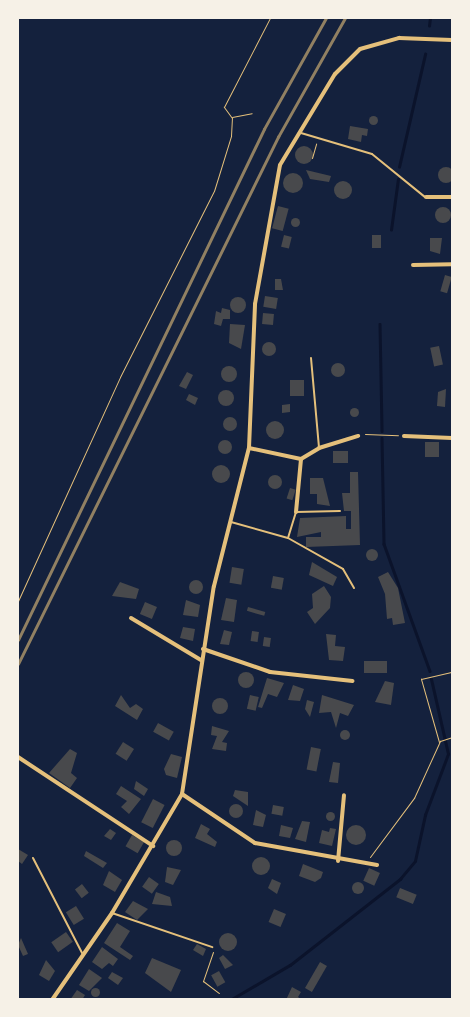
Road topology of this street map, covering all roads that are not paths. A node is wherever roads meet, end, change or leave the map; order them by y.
1 (452, 40) edge
2 (299, 132) junction
3 (426, 197) joint
4 (452, 197) edge
5 (452, 264) edge
6 (413, 265) dead end
7 (311, 358) dead end
8 (358, 436) road end
9 (404, 436) road end
10 (452, 438) edge
11 (250, 448) junction
12 (319, 448) junction
13 (302, 459) junction
14 (340, 511) dead end
15 (296, 512) junction
16 (230, 522) junction
17 (288, 538) junction
18 (354, 588) dead end
19 (131, 618) dead end
20 (203, 649) junction
21 (202, 660) junction
22 (353, 680) dead end
23 (18, 757) edge
24 (182, 794) junction
25 (344, 795) dead end
26 (153, 846) junction
27 (32, 858) dead end
28 (338, 861) junction
29 (377, 865) dead end
30 (112, 913) junction
31 (212, 947) road end
32 (83, 955) junction
33 (52, 1000) edge

1 - 2 street
2 - 3 lane
2 - 11 street
3 - 4 street
5 - 6 street
7 - 12 lane
8 - 12 street
9 - 10 street
11 - 13 street
11 - 16 street
12 - 13 street
13 - 15 street
14 - 15 lane
15 - 17 lane
16 - 17 lane
16 - 20 street
17 - 18 lane
19 - 21 street
20 - 21 street
20 - 22 street
21 - 24 street
23 - 26 street
24 - 26 street
24 - 28 street
25 - 28 street
26 - 30 street
27 - 32 lane
28 - 29 street
30 - 31 lane
30 - 32 street
32 - 33 street

